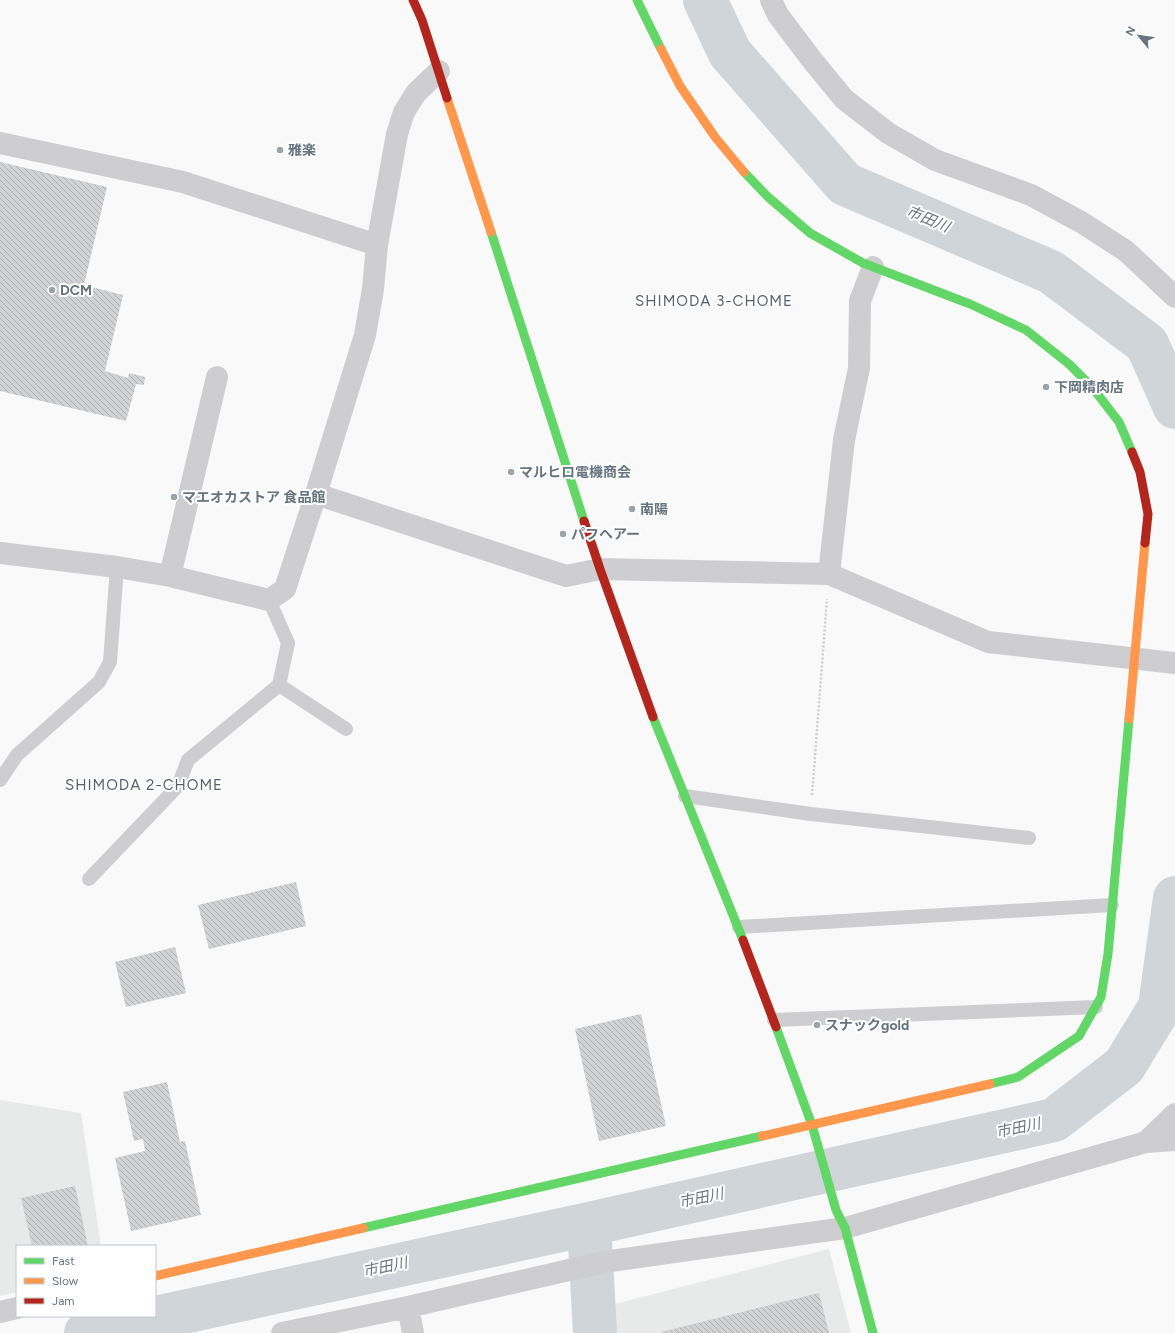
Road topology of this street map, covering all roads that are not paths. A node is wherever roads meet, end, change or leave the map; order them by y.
1 (413, 0) edge
2 (637, 0) edge
3 (771, 0) edge
4 (439, 71) junction
5 (0, 143) edge
6 (377, 245) junction
7 (873, 267) junction
8 (1175, 297) edge
9 (217, 377) dead end
10 (316, 494) junction
11 (0, 553) edge
12 (117, 567) junction
13 (600, 569) junction
14 (829, 574) junction
15 (170, 576) junction
16 (269, 600) junction
17 (1135, 659) junction
18 (1175, 663) edge
19 (279, 685) junction
20 (346, 729) dead end
21 (0, 780) edge
22 (685, 796) junction
23 (1029, 838) dead end
24 (88, 879) dead end
25 (1112, 905) junction
26 (739, 927) junction
27 (1096, 1007) junction
28 (774, 1020) junction
29 (1175, 1114) edge
30 (812, 1125) junction
31 (1175, 1140) edge
32 (1146, 1142) junction
33 (841, 1219) junction
34 (156, 1276) edge
35 (408, 1307) junction
36 (16, 1308) edge
37 (0, 1312) edge
38 (282, 1333) edge
39 (413, 1333) edge
40 (873, 1333) edge

1 - 4 street
2 - 7 street
3 - 8 street
4 - 6 street
4 - 13 street
5 - 6 street
6 - 10 street
7 - 14 street
7 - 17 street
9 - 15 street
10 - 13 street
10 - 16 street
11 - 12 street
12 - 15 street
12 - 21 lane
13 - 14 street
13 - 22 street
14 - 17 street
15 - 16 street
16 - 19 lane
17 - 18 street
17 - 25 street
19 - 20 lane
19 - 24 lane
22 - 23 lane
22 - 26 street
25 - 26 lane
25 - 27 street
26 - 28 street
27 - 28 lane
27 - 30 street
28 - 30 street
29 - 32 street
30 - 33 street
30 - 34 street
31 - 32 street
32 - 33 street
33 - 35 street
33 - 40 street
35 - 38 street
35 - 39 street
36 - 37 street

